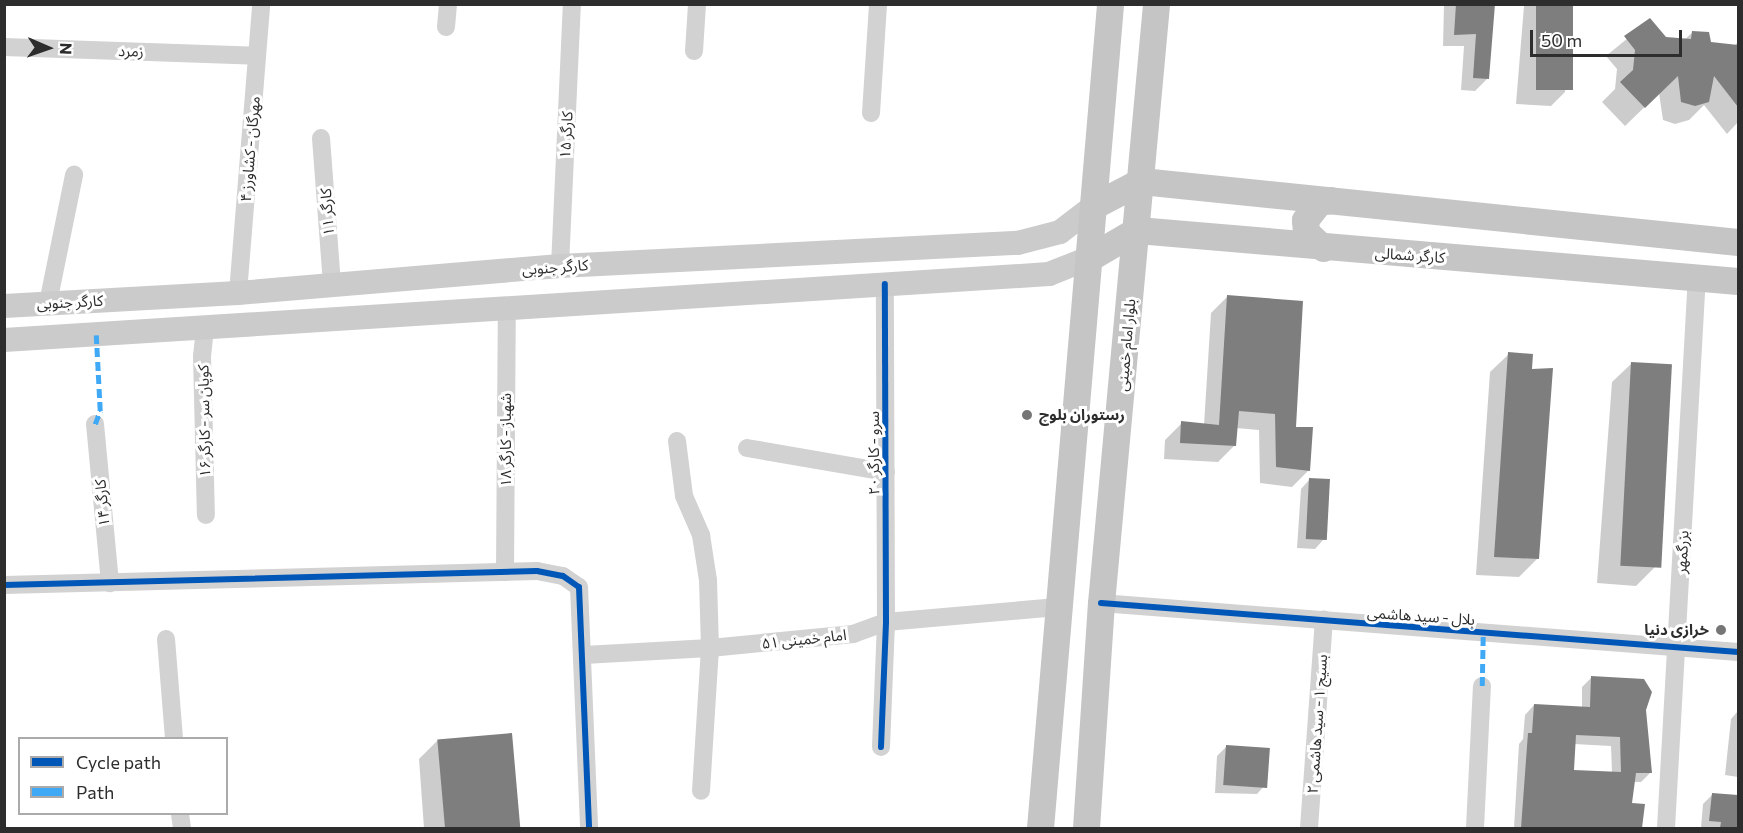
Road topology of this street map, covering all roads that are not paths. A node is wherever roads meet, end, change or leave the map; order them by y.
1 (261, 4) edge
2 (448, 4) edge
3 (572, 4) edge
4 (697, 4) edge
5 (878, 4) edge
6 (1110, 4) edge
7 (1156, 4) edge
8 (446, 27) dead end
9 (4, 47) edge
10 (694, 51) dead end
11 (257, 56) junction
12 (871, 112) dead end
13 (321, 138) dead end
14 (74, 175) dead end
15 (1141, 181) junction
16 (1331, 200) junction
17 (1095, 205) junction
18 (1137, 230) junction
19 (1738, 242) edge
20 (1323, 248) junction
21 (1089, 258) junction
22 (560, 266) junction
23 (1697, 276) junction
24 (1738, 280) edge
25 (885, 284) junction
26 (332, 286) junction
27 (238, 293) junction
28 (48, 303) junction
29 (561, 305) junction
30 (4, 306) edge
31 (507, 308) junction
32 (205, 328) junction
33 (4, 340) edge
34 (95, 424) dead end
35 (677, 441) dead end
36 (747, 448) dead end
37 (886, 472) junction
38 (206, 515) dead end
39 (505, 572) junction
40 (110, 583) junction
41 (4, 585) edge
42 (1101, 603) junction
43 (1057, 608) junction
44 (1324, 620) junction
45 (886, 622) junction
46 (166, 639) dead end
47 (1677, 647) junction
48 (710, 648) junction
49 (1738, 652) edge
50 (584, 655) junction
51 (1482, 686) dead end
52 (174, 737) edge
53 (881, 747) dead end
54 (701, 791) dead end
55 (589, 828) edge
56 (1040, 828) edge
57 (1086, 828) edge
58 (1309, 828) edge
59 (1475, 828) edge
60 (1666, 828) edge

1 - 11 street, مهرگان - کشاورز ۴
2 - 8 street
3 - 22 street, کارگر ۱۵
4 - 10 street
5 - 12 street
6 - 17 main road
7 - 15 main road, بلوار امام خمینی
9 - 11 street, زمرد
11 - 27 street, مهرگان - کشاورز ۴
13 - 26 street, کارگر ۱۱
14 - 28 street
15 - 16 main road
15 - 17 main road
15 - 18 main road, بلوار امام خمینی
16 - 19 main road
16 - 20 main road
17 - 21 main road
17 - 22 main road, کارگر جنوبی
18 - 20 main road, کارگر شمالی
18 - 21 main road
18 - 42 main road, بلوار امام خمینی
20 - 23 main road, کارگر شمالی
21 - 25 main road
21 - 43 main road
22 - 26 main road, کارگر جنوبی
22 - 29 main road
23 - 24 main road, کارگر شمالی
23 - 47 street, بزرگمهر
25 - 29 main road
25 - 37 street, سرو - کارگر ۲۰
26 - 27 main road, کارگر جنوبی
27 - 28 main road, کارگر جنوبی
28 - 30 main road, کارگر جنوبی
29 - 31 main road
31 - 32 main road
31 - 39 street, شهباز - کارگر ۱۸
32 - 33 main road
32 - 38 street, کوپان سر - کارگر ۱۶
34 - 40 street, کارگر ۱۴
35 - 48 street
36 - 37 street
37 - 45 street, سرو - کارگر ۲۰
39 - 40 street
39 - 50 street
40 - 41 street
42 - 44 street, بلال - سید هاشمی
42 - 57 main road, بلوار امام خمینی
43 - 45 street, امام خمینی ۵۱
43 - 56 main road
44 - 47 street, بلال - سید هاشمی
44 - 58 street, بسیج ۱ - سید هاشمی ۲
45 - 48 street, امام خمینی ۵۱
45 - 53 street, سرو - کارگر ۲۰
46 - 52 street
47 - 49 street, بلال - سید هاشمی
47 - 60 street, بزرگمهر
48 - 50 street, امام خمینی ۵۱
48 - 54 street
50 - 55 street
51 - 59 street

